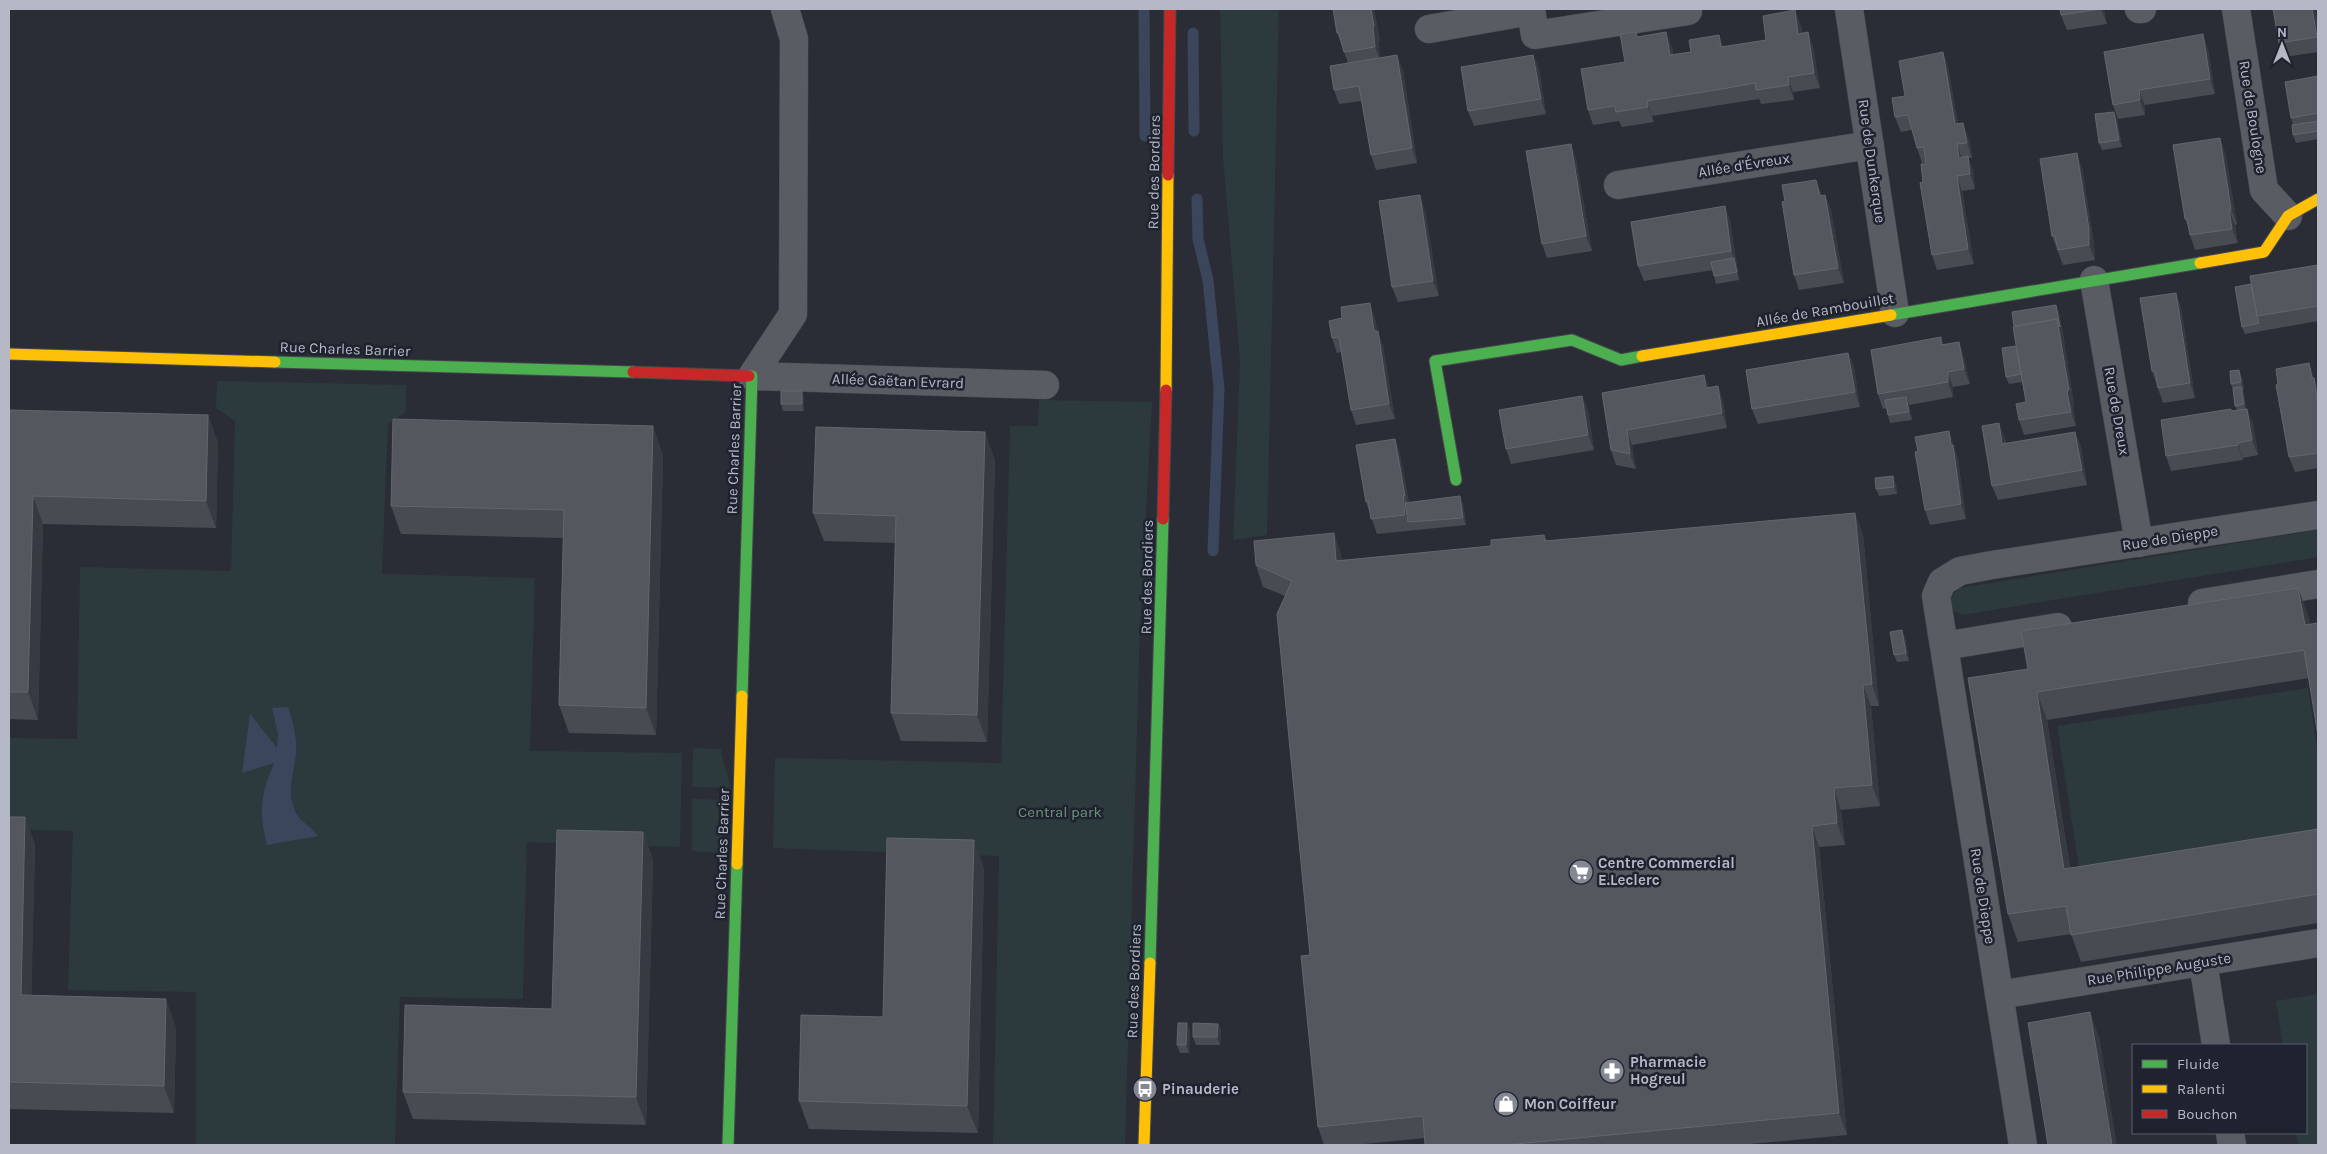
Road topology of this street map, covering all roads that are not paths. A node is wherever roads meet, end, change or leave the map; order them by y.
1 (785, 9) edge
2 (1170, 9) edge
3 (1692, 9) edge
4 (1849, 9) edge
5 (2236, 9) edge
6 (1531, 10) edge
7 (1429, 29) dead end
8 (1870, 145) junction
9 (1618, 185) dead end
10 (2318, 199) edge
11 (2288, 216) junction
12 (2094, 280) junction
13 (1895, 313) junction
14 (9, 354) edge
15 (752, 376) junction
16 (1045, 385) dead end
17 (1456, 480) dead end
18 (2318, 515) edge
19 (2139, 543) junction
20 (2318, 584) edge
21 (2180, 607) edge
22 (2082, 623) edge
23 (1944, 646) junction
24 (2318, 943) edge
25 (2203, 962) junction
26 (1999, 995) junction
27 (2216, 1044) edge
28 (728, 1145) edge
29 (1144, 1145) edge
30 (2023, 1145) edge

1 - 15 street
2 - 29 street, Rue des Bordiers
3 - 6 street
4 - 8 street, Rue de Dunkerque
5 - 11 street, Rue de Boulogne
6 - 7 street
8 - 9 street, Allée d'Évreux
8 - 13 street, Rue de Dunkerque
10 - 11 street, Allée de Rambouillet
11 - 12 street, Allée de Rambouillet
12 - 13 street, Allée de Rambouillet
12 - 19 street, Rue de Dreux
13 - 17 street, Allée de Rambouillet
14 - 15 street, Rue Charles Barrier
15 - 16 street, Allée Gaëtan Evrard
15 - 28 street, Rue Charles Barrier
18 - 19 street, Rue de Dieppe
19 - 23 street, Rue de Dieppe
20 - 21 street
22 - 23 street
23 - 26 street, Rue de Dieppe
24 - 25 street, Rue Philippe Auguste
25 - 26 street, Rue Philippe Auguste
25 - 27 street
26 - 30 street, Rue de Dieppe

